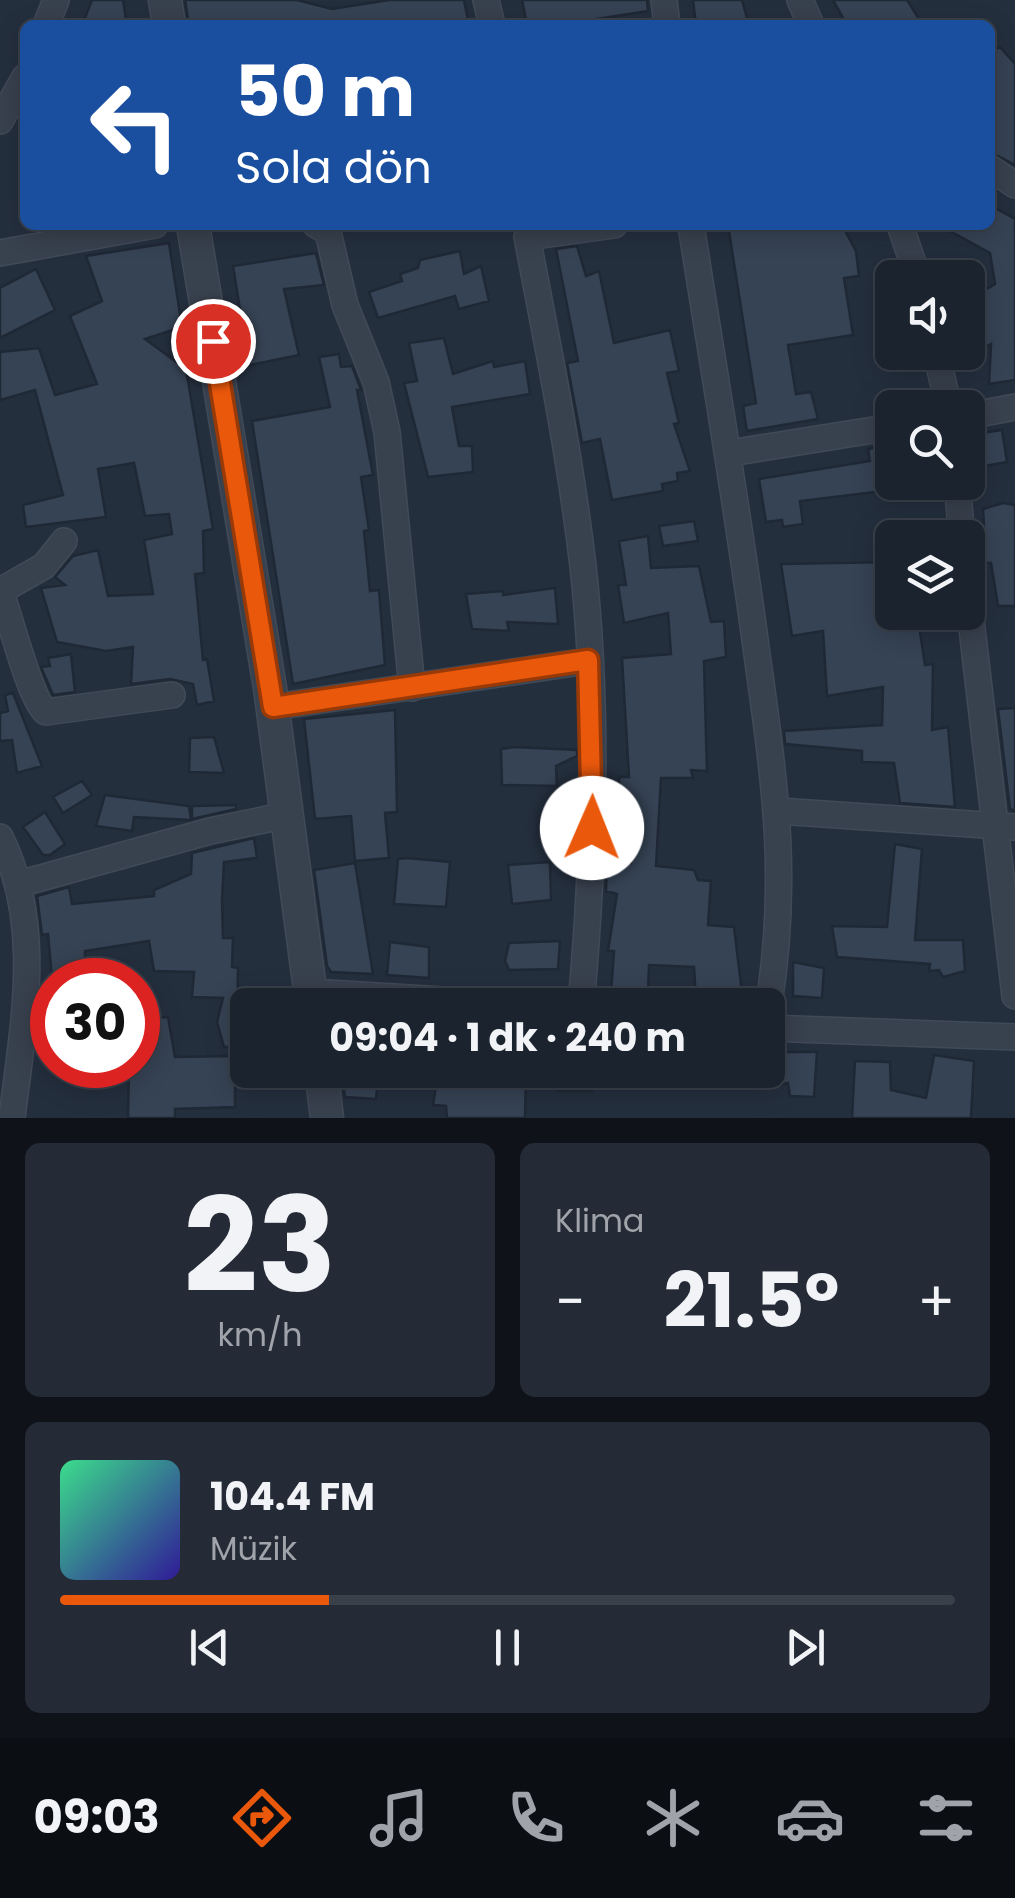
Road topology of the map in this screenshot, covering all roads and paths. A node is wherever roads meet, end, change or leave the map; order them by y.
1 (20, 86) edge
2 (0, 121) edge
3 (127, 230) edge
4 (195, 230) edge
5 (325, 230) edge
6 (578, 230) edge
7 (692, 230) edge
8 (902, 230) edge
9 (0, 253) edge
10 (912, 260) edge
11 (1015, 406) edge
12 (985, 412) edge
13 (875, 430) edge
14 (730, 453) junction
15 (64, 540) dead end
16 (0, 591) edge
17 (974, 630) edge
18 (588, 660) junction
19 (412, 688) junction
20 (172, 694) dead end
21 (273, 707) junction
22 (779, 812) junction
23 (288, 815) junction
24 (1005, 826) edge
25 (0, 837) edge
26 (19, 884) junction
27 (310, 988) edge
28 (583, 988) edge
29 (771, 988) edge
30 (1015, 996) edge
31 (785, 1029) edge
32 (1015, 1038) edge
33 (323, 1088) edge
34 (12, 1118) edge
35 (327, 1118) edge

1 - 2 street
3 - 9 street
4 - 21 street
5 - 19 street
6 - 18 street
7 - 14 street
8 - 10 street
11 - 12 street
13 - 14 street
14 - 22 street
15 - 16 street
16 - 20 street
17 - 24 street
18 - 19 street
18 - 28 street
19 - 21 street
21 - 23 street
22 - 24 street
22 - 29 street
23 - 26 street
23 - 27 street
24 - 30 street
25 - 26 street
26 - 34 street
31 - 32 street
33 - 35 street

